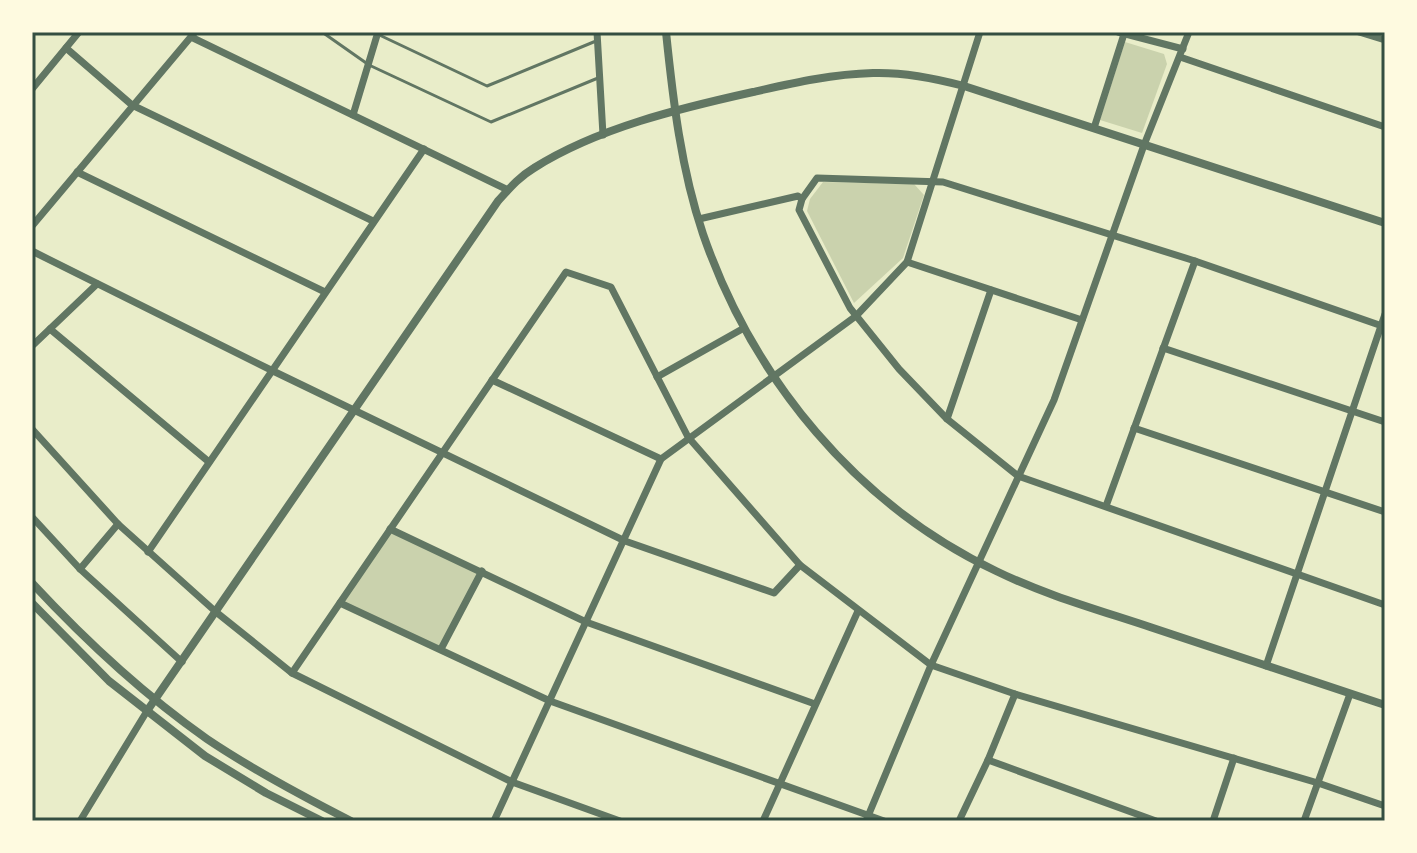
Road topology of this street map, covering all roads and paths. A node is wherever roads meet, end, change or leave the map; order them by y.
1 (79, 32) edge
2 (322, 32) edge
3 (666, 32) edge
4 (980, 32) edge
5 (1189, 32) edge
6 (1359, 32) edge
7 (376, 33) edge
8 (1121, 33) edge
9 (193, 34) edge
10 (597, 36) edge
11 (1385, 40) edge
12 (66, 48) junction
13 (1182, 53) junction
14 (369, 65) junction
15 (599, 77) junction
16 (964, 86) junction
17 (32, 89) edge
18 (132, 105) junction
19 (674, 111) junction
20 (353, 115) junction
21 (1385, 127) edge
22 (1094, 128) junction
23 (603, 135) junction
24 (1144, 145) junction
25 (424, 149) junction
26 (77, 172) junction
27 (934, 180) junction
28 (508, 190) junction
29 (802, 199) junction
30 (699, 219) junction
31 (373, 221) junction
32 (1385, 223) edge
33 (32, 226) edge
34 (1112, 234) junction
35 (32, 251) edge
36 (1195, 261) junction
37 (907, 262) junction
38 (97, 284) junction
39 (991, 290) junction
40 (325, 292) junction
41 (1385, 314) edge
42 (856, 316) junction
43 (1082, 320) junction
44 (1383, 326) edge
45 (744, 328) junction
46 (50, 329) junction
47 (32, 346) edge
48 (1163, 348) junction
49 (273, 371) junction
50 (657, 377) junction
51 (773, 377) junction
52 (492, 380) junction
53 (355, 410) junction
54 (1351, 411) junction
55 (947, 419) junction
56 (1385, 422) edge
57 (1134, 428) junction
58 (32, 429) edge
59 (688, 437) junction
60 (441, 453) junction
61 (661, 459) junction
62 (209, 462) junction
63 (1018, 476) junction
64 (1326, 492) junction
65 (1106, 506) junction
66 (1385, 512) edge
67 (33, 518) edge
68 (118, 524) junction
69 (390, 529) junction
70 (625, 541) junction
71 (148, 552) junction
72 (980, 563) junction
73 (800, 565) junction
74 (80, 569) junction
75 (482, 571) junction
76 (1298, 574) junction
77 (32, 583) edge
78 (32, 603) edge
79 (340, 603) junction
80 (1385, 605) edge
81 (858, 611) junction
82 (216, 612) junction
83 (586, 622) junction
84 (441, 649) junction
85 (182, 662) junction
86 (931, 665) junction
87 (1266, 666) junction
88 (292, 673) junction
89 (1015, 694) junction
90 (1350, 694) junction
91 (156, 699) junction
92 (550, 701) junction
93 (815, 704) junction
94 (1385, 705) edge
95 (147, 711) junction
96 (1234, 758) junction
97 (988, 760) junction
98 (512, 782) junction
99 (780, 783) junction
100 (1318, 783) junction
101 (1385, 806) edge
102 (867, 818) edge
103 (80, 821) edge
104 (322, 821) edge
105 (351, 821) edge
106 (494, 821) edge
107 (620, 821) edge
108 (763, 821) edge
109 (884, 821) edge
110 (959, 821) edge
111 (1156, 821) edge
112 (1213, 821) edge
113 (1304, 821) edge

1 - 12 street
2 - 14 lane
3 - 19 street
4 - 16 street
5 - 13 street
6 - 11 street
7 - 10 lane
7 - 14 street
8 - 13 street
8 - 22 street
9 - 18 street
9 - 20 street
10 - 15 street
12 - 17 street
12 - 18 street
13 - 21 street
13 - 24 street
14 - 15 lane
14 - 20 street
15 - 23 street
16 - 19 street
16 - 22 street
16 - 27 street
18 - 26 street
18 - 31 street
19 - 23 street
19 - 30 street
20 - 25 street
22 - 24 street
23 - 28 street
24 - 32 street
24 - 34 street
25 - 28 street
25 - 31 street
26 - 33 street
26 - 40 street
27 - 29 street
27 - 34 street
27 - 37 street
28 - 53 street
29 - 30 street
29 - 42 street
30 - 45 street
31 - 40 street
34 - 36 street
34 - 43 street
35 - 38 street
36 - 44 street
36 - 48 street
37 - 39 street
37 - 42 street
38 - 46 street
38 - 49 street
39 - 43 street
39 - 55 street
40 - 49 street
41 - 44 street
42 - 51 street
42 - 55 street
43 - 63 street
44 - 54 street
45 - 50 street
45 - 51 street
46 - 47 street
46 - 62 street
48 - 54 street
48 - 57 street
49 - 53 street
49 - 62 street
50 - 52 street
50 - 59 street
51 - 59 street
51 - 72 street
52 - 60 street
52 - 61 street
53 - 60 street
53 - 82 street
54 - 56 street
54 - 64 street
55 - 63 street
57 - 64 street
57 - 65 street
58 - 68 street
59 - 61 street
59 - 73 street
60 - 69 street
60 - 70 street
61 - 70 street
62 - 71 street
63 - 65 street
63 - 72 street
64 - 66 street
64 - 76 street
65 - 76 street
67 - 74 street
68 - 71 street
68 - 74 street
69 - 75 street
69 - 79 street
70 - 73 street
70 - 83 street
71 - 82 street
72 - 86 street
72 - 87 street
73 - 81 street
74 - 85 street
75 - 83 street
75 - 84 street
76 - 80 street
76 - 87 street
77 - 91 street
78 - 95 street
79 - 84 street
79 - 88 street
81 - 86 street
81 - 93 street
82 - 85 street
82 - 88 street
83 - 92 street
83 - 93 street
84 - 92 street
85 - 91 street
86 - 89 street
86 - 102 street
87 - 90 street
88 - 98 street
89 - 96 street
89 - 97 street
90 - 94 street
90 - 100 street
91 - 95 street
91 - 105 street
92 - 98 street
92 - 99 street
93 - 99 street
95 - 103 street
95 - 104 street
96 - 100 street
96 - 112 street
97 - 110 street
97 - 111 street
98 - 106 street
98 - 107 street
99 - 102 street
99 - 108 street
100 - 101 street
100 - 113 street
102 - 109 street

